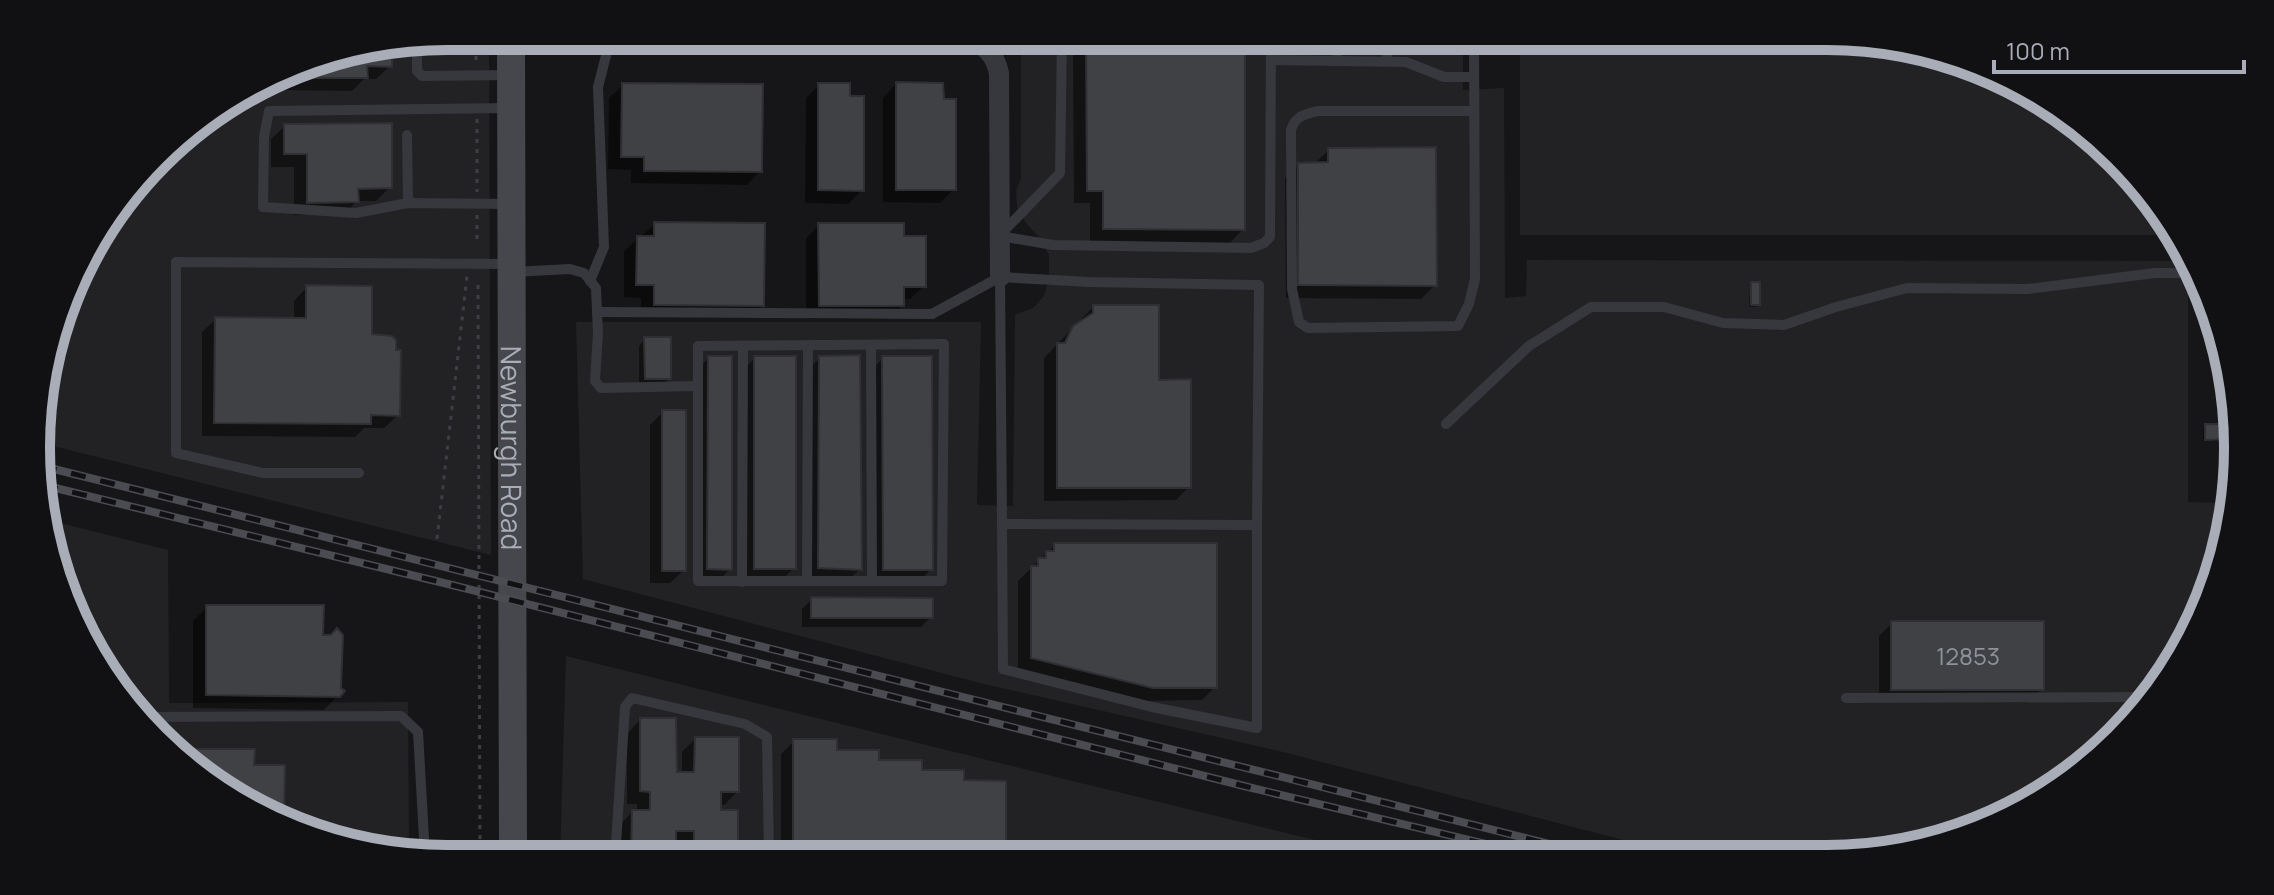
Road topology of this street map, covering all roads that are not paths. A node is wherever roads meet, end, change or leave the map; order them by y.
1 (511, 50) edge
2 (598, 50) edge
3 (991, 50) edge
4 (1062, 50) edge
5 (1271, 50) edge
6 (1337, 50) edge
7 (1387, 50) edge
8 (1474, 50) edge
9 (417, 51) edge
10 (1271, 60) junction
11 (1337, 61) junction
12 (1387, 61) junction
13 (511, 75) junction
14 (1474, 77) junction
15 (510, 108) junction
16 (1474, 111) junction
17 (407, 135) dead end
18 (408, 203) junction
19 (510, 204) junction
20 (1000, 236) junction
21 (511, 268) junction
22 (2183, 273) edge
23 (1000, 277) junction
24 (590, 281) junction
25 (597, 312) junction
26 (808, 345) junction
27 (871, 345) junction
28 (743, 346) junction
29 (696, 386) junction
30 (1446, 424) dead end
31 (359, 473) dead end
32 (1002, 524) junction
33 (1257, 525) junction
34 (807, 581) junction
35 (872, 581) junction
36 (742, 582) junction
37 (2135, 697) edge
38 (1846, 698) dead end
39 (155, 717) edge
40 (424, 844) edge
41 (513, 845) edge
42 (616, 845) edge
43 (769, 845) edge

1 - 13 main road, Newburgh Road
2 - 24 lane
3 - 20 street
4 - 20 lane
5 - 10 lane
6 - 11 lane
7 - 12 lane
8 - 14 lane
9 - 13 lane
10 - 11 lane
10 - 20 lane
11 - 12 lane
12 - 14 lane
13 - 15 main road, Newburgh Road
14 - 16 lane
15 - 18 lane
15 - 19 main road, Newburgh Road
16 - 16 lane
17 - 18 lane
18 - 19 lane
19 - 21 main road, Newburgh Road
20 - 23 street
21 - 24 lane
21 - 31 lane
21 - 41 main road, Newburgh Road
22 - 30 lane
23 - 25 lane
23 - 32 lane
23 - 33 lane
24 - 25 lane
25 - 29 lane
26 - 27 lane
26 - 28 lane
26 - 34 lane
27 - 35 lane
27 - 35 lane
28 - 29 lane
28 - 36 lane
29 - 36 lane
32 - 33 lane
32 - 33 lane
34 - 35 lane
34 - 36 lane
37 - 38 lane
39 - 40 lane
42 - 43 lane

